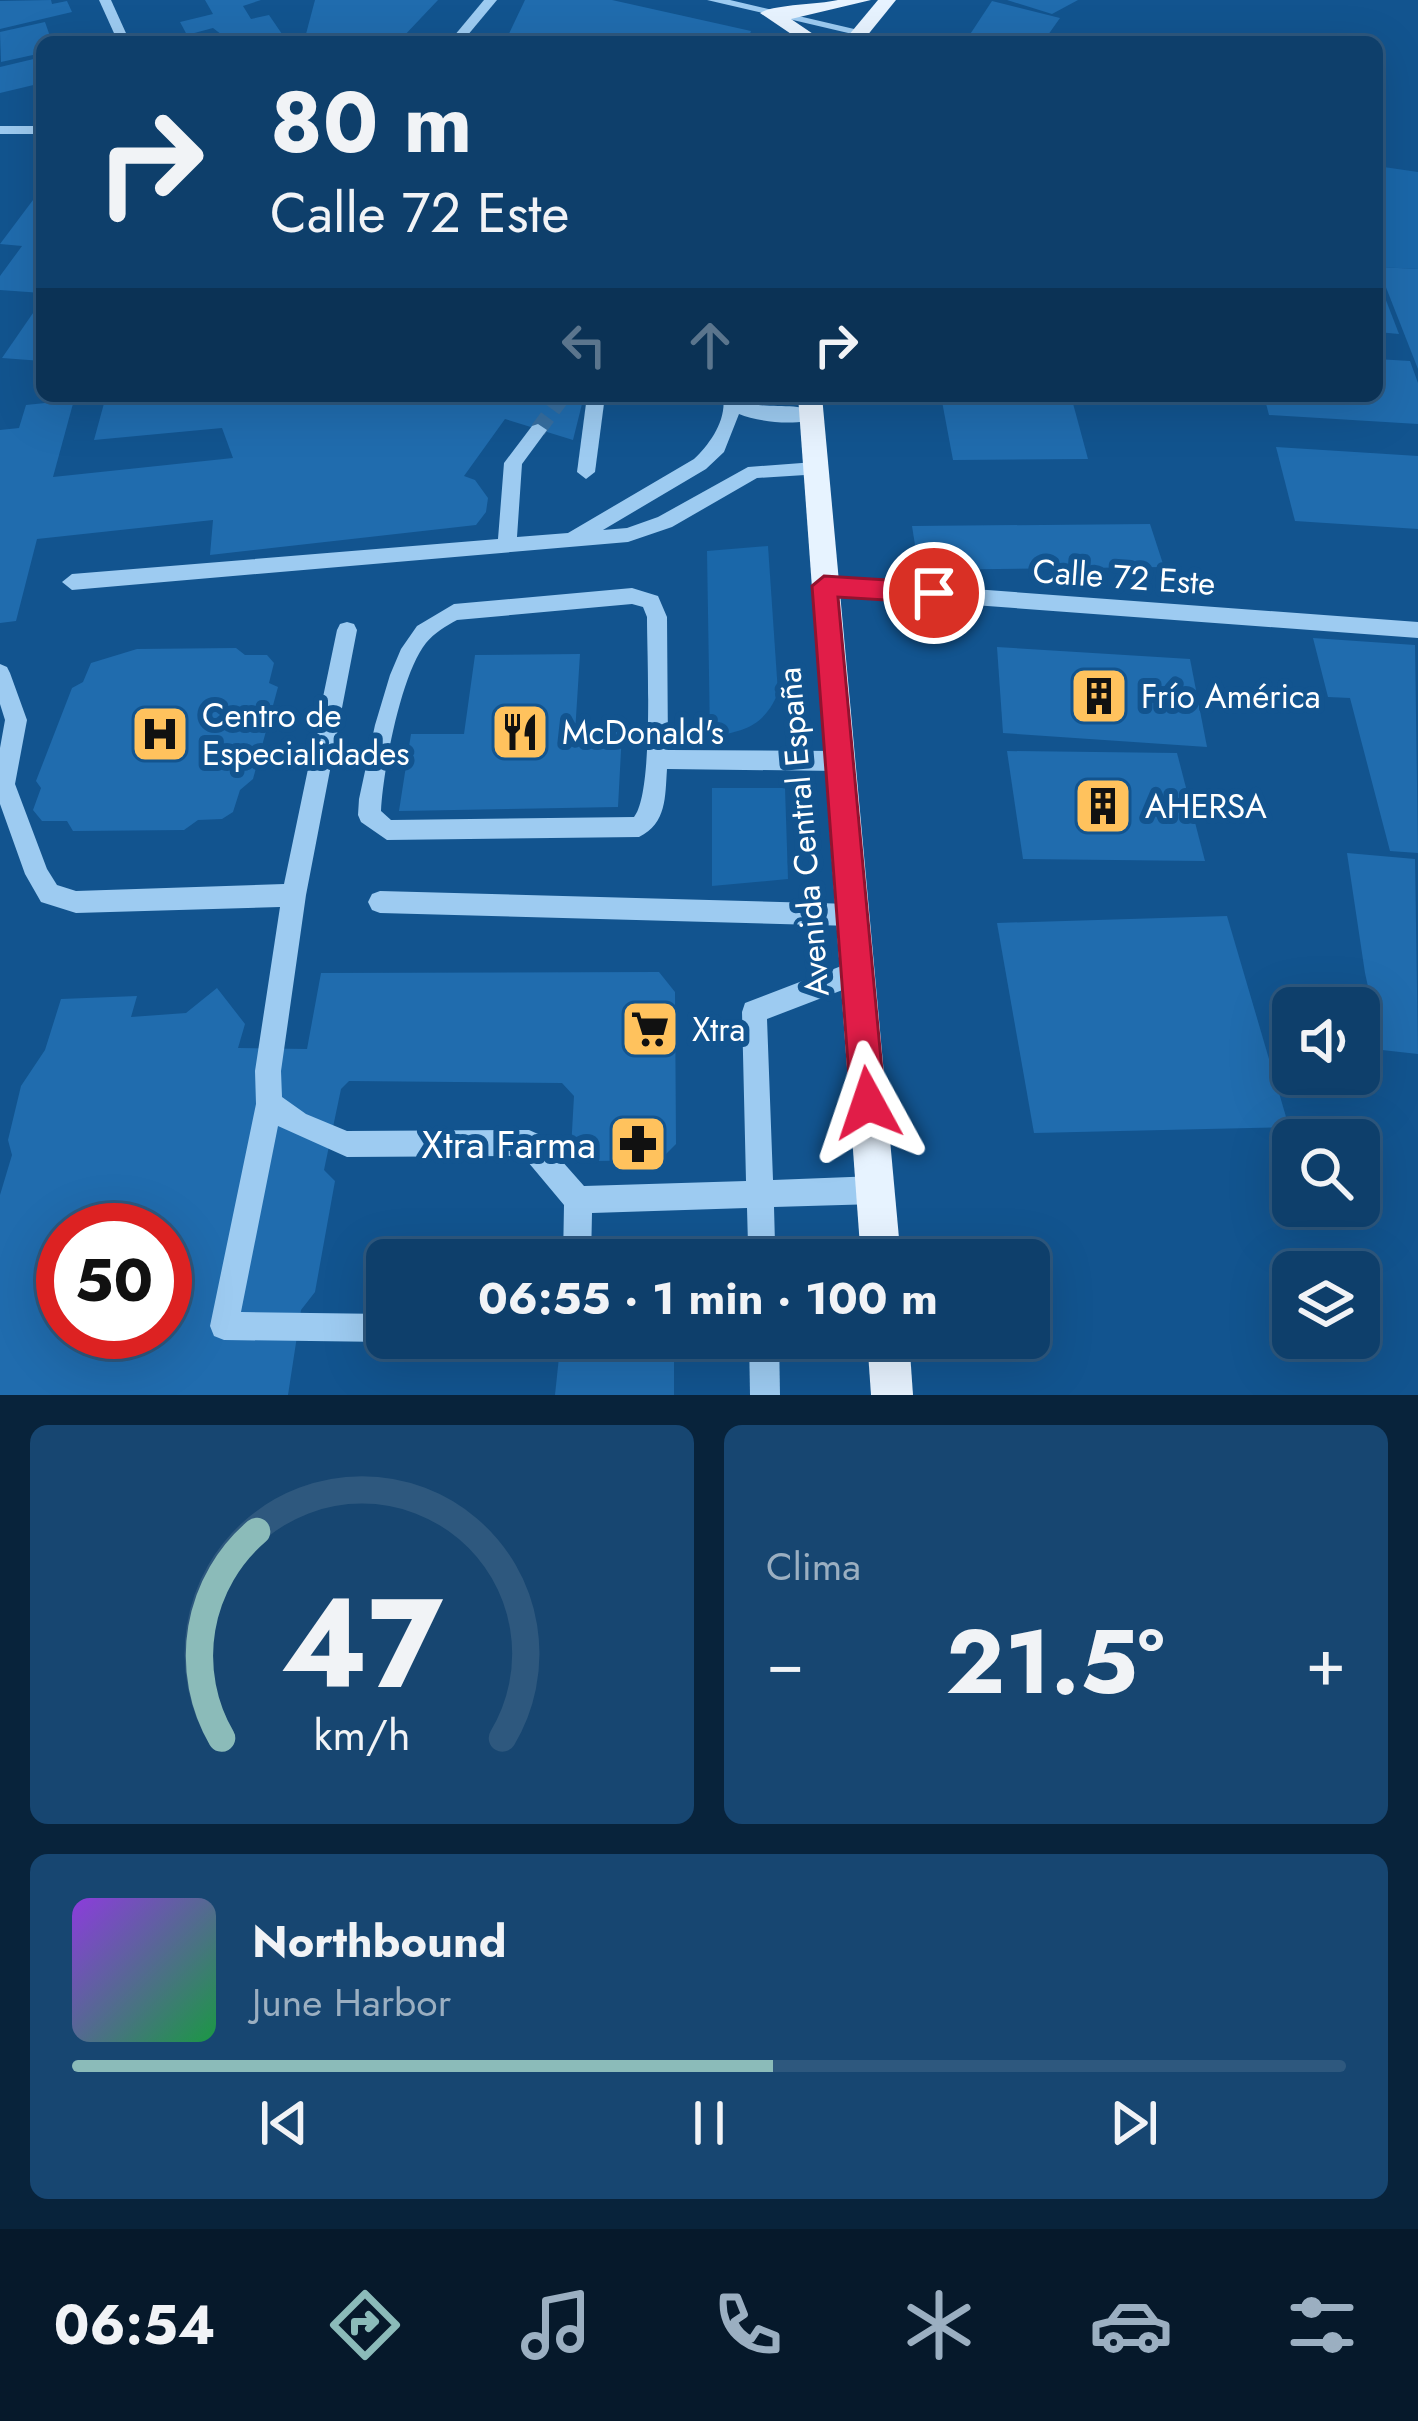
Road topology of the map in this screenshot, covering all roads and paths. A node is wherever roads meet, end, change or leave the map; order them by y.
1 (105, 0) edge
2 (491, 0) edge
3 (713, 0) edge
4 (862, 0) edge
5 (887, 0) edge
6 (746, 8) junction
7 (769, 13) junction
8 (121, 36) edge
9 (460, 36) edge
10 (748, 36) edge
11 (806, 36) edge
12 (853, 36) edge
13 (858, 36) edge
14 (0, 130) edge
15 (36, 130) edge
16 (595, 402) edge
17 (733, 402) edge
18 (735, 402) edge
19 (810, 405) edge
20 (538, 430) tunnel mouth
21 (815, 469) junction
22 (586, 472) dead end
23 (569, 540) junction
24 (507, 547) junction
25 (72, 582) dead end
26 (824, 586) junction
27 (347, 630) dead end
28 (1418, 630) edge
29 (0, 673) edge
30 (657, 759) junction
31 (839, 761) junction
32 (294, 896) junction
33 (380, 902) dead end
34 (852, 915) junction
35 (857, 972) junction
36 (269, 1104) junction
37 (876, 1190) junction
38 (761, 1196) junction
39 (578, 1200) junction
40 (577, 1239) edge
41 (762, 1239) edge
42 (880, 1239) edge
43 (366, 1328) edge
44 (764, 1359) edge
45 (889, 1359) edge
46 (765, 1395) edge
47 (892, 1395) edge

1 - 8 street
2 - 9 street
3 - 6 street
4 - 7 main road
5 - 13 main road
6 - 7 street
6 - 10 street
7 - 11 main road
7 - 12 street
14 - 15 street
16 - 22 street
17 - 23 street
18 - 19 street
19 - 21 main road, Avenida Central España
20 - 24 street
21 - 23 street
21 - 26 main road, Avenida Central España
23 - 24 street
24 - 25 street
26 - 28 street, Calle 72 Este
26 - 31 main road, Avenida Central España
27 - 32 street
29 - 32 street
30 - 30 street
30 - 31 street
31 - 34 main road, Avenida Central España
32 - 36 street
33 - 34 street
34 - 35 main road, Avenida Central España
35 - 37 main road, Avenida Central España
35 - 38 street
36 - 39 street
36 - 43 street
37 - 38 street
37 - 42 main road, Avenida Central España
38 - 39 street
38 - 41 street
39 - 40 street
44 - 46 street
45 - 47 main road

